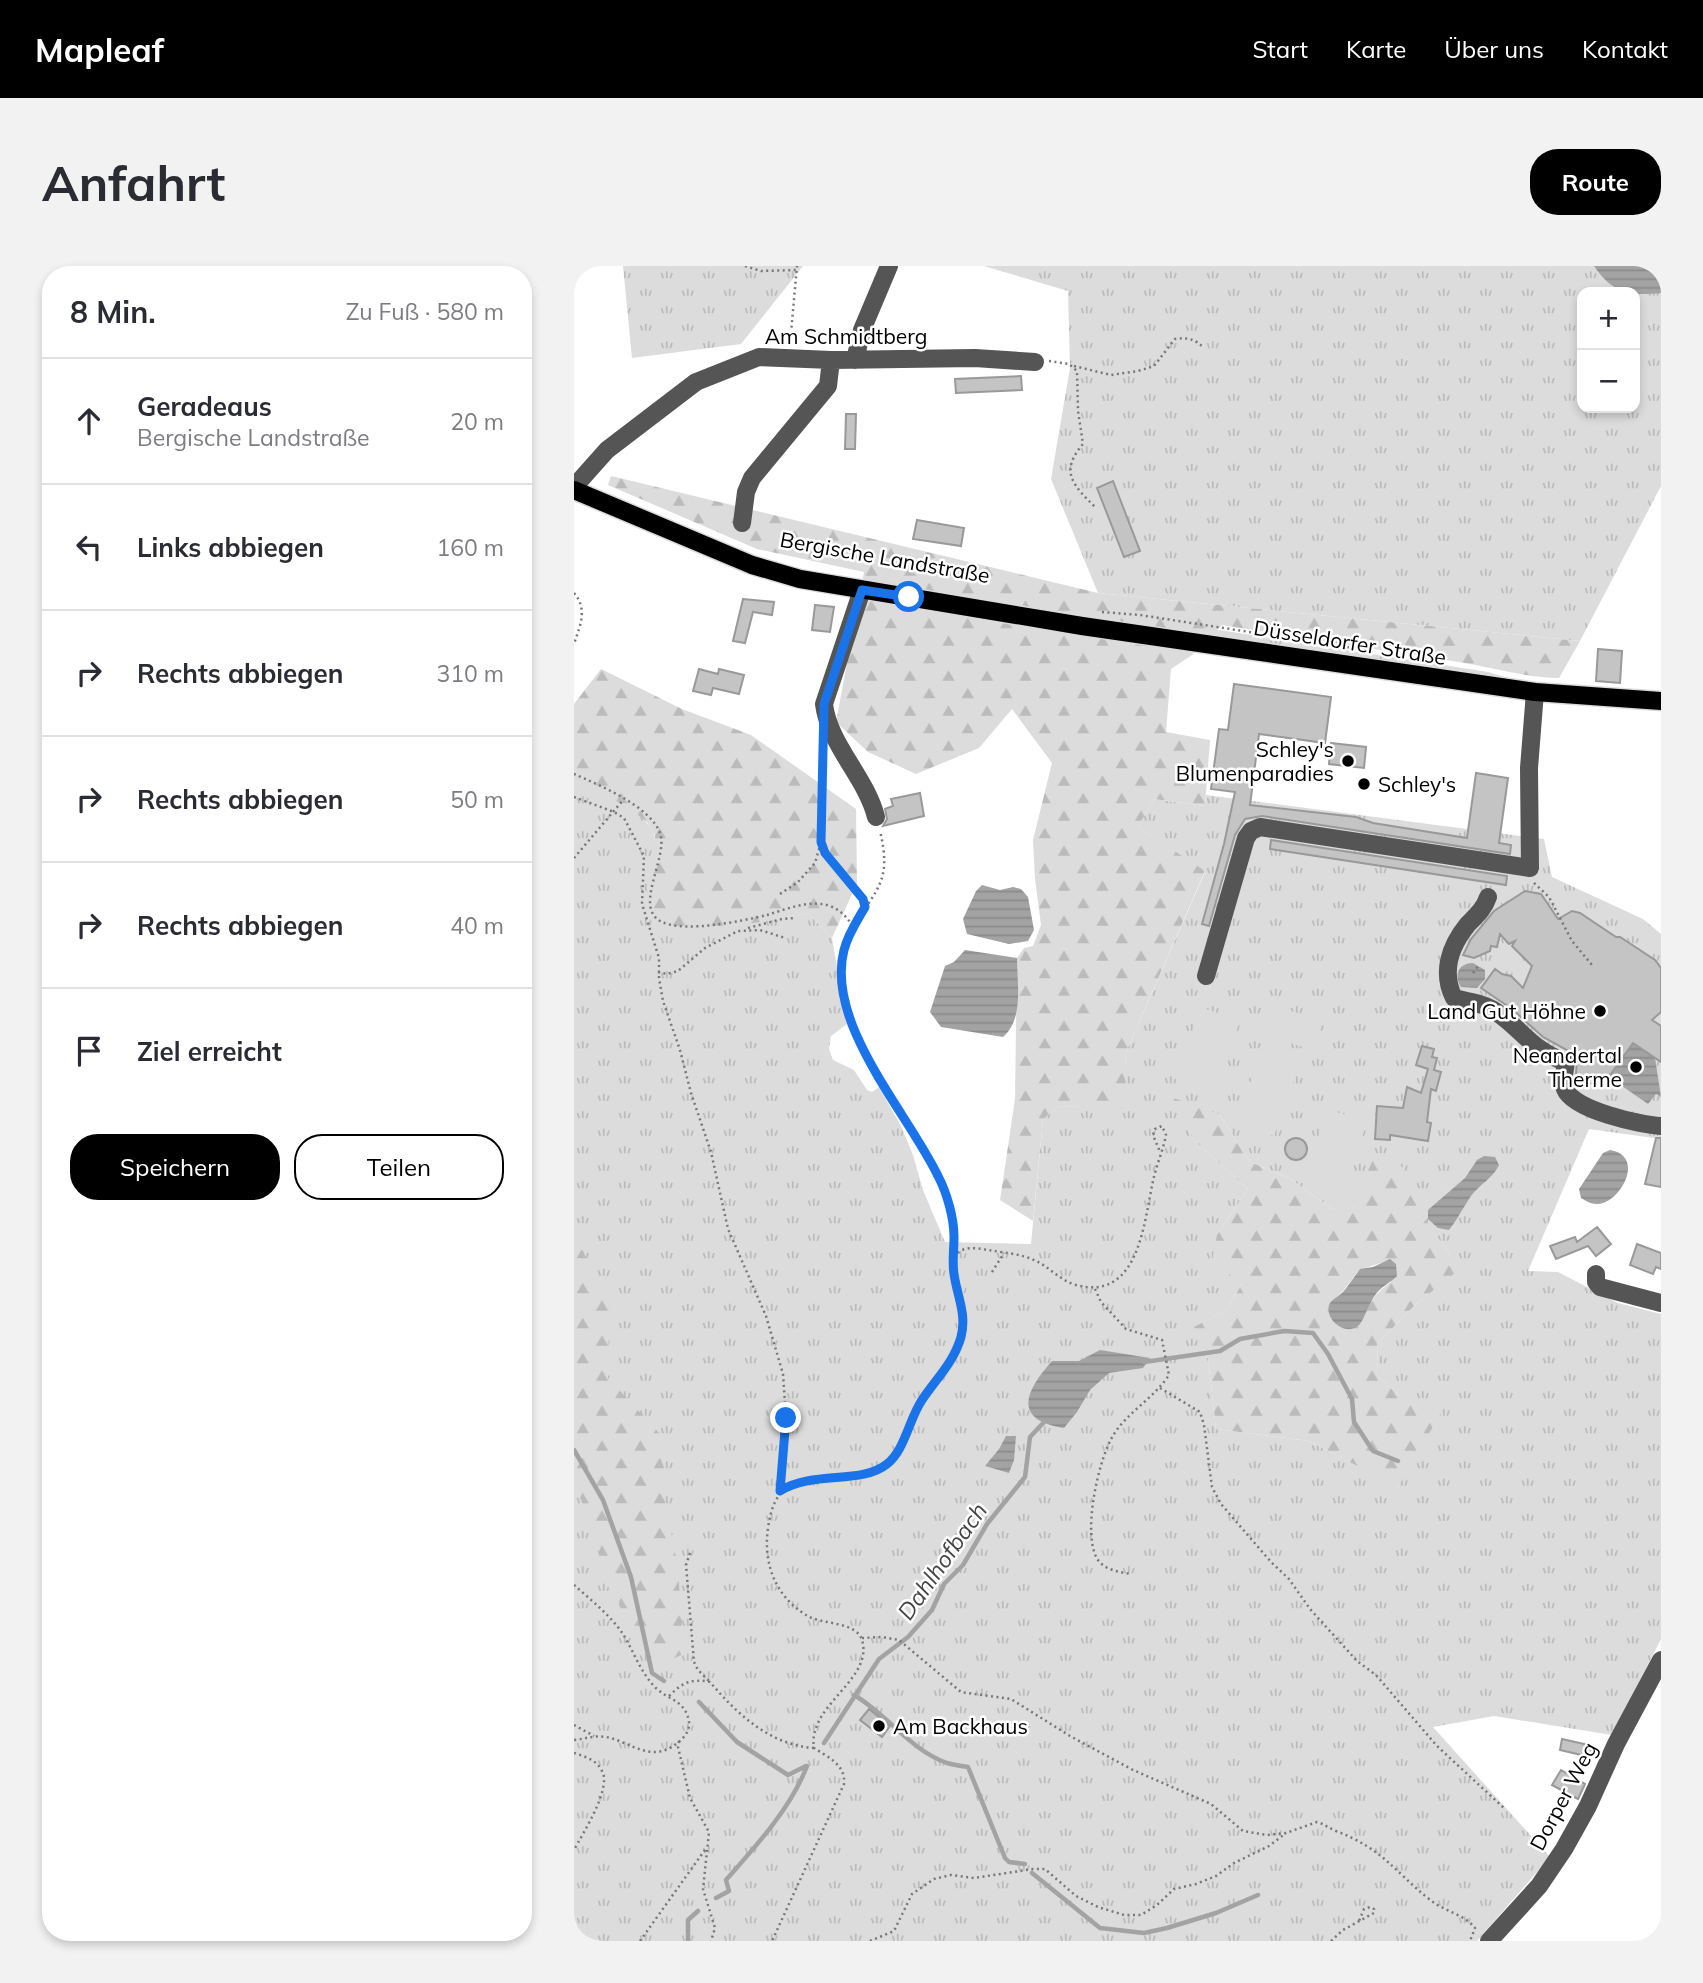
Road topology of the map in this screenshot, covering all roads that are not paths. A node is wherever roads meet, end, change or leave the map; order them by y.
1 (889, 266) edge
2 (831, 360) junction
3 (855, 360) junction
4 (1035, 362) road end
5 (576, 485) edge
6 (742, 523) dead end
7 (862, 590) junction
8 (1032, 618) joint
9 (1535, 692) junction
10 (1661, 701) edge
11 (876, 817) road end
12 (1488, 897) dead end
13 (1206, 976) dead end
14 (1661, 1126) edge
15 (1596, 1274) dead end
16 (1661, 1303) edge
17 (1661, 1660) edge
18 (1489, 1941) edge

1 - 3 street
2 - 3 street, Am Schmidtberg
2 - 5 street, Am Schmidtberg
2 - 6 street
3 - 4 street, Am Schmidtberg
5 - 7 main road, Bergische Landstraße
7 - 8 main road, Bergische Landstraße
7 - 11 street
8 - 9 main road, Düsseldorfer Straße
9 - 10 main road, Düsseldorfer Straße
9 - 13 street
12 - 14 street
15 - 16 street
17 - 18 street, Dorper Weg

